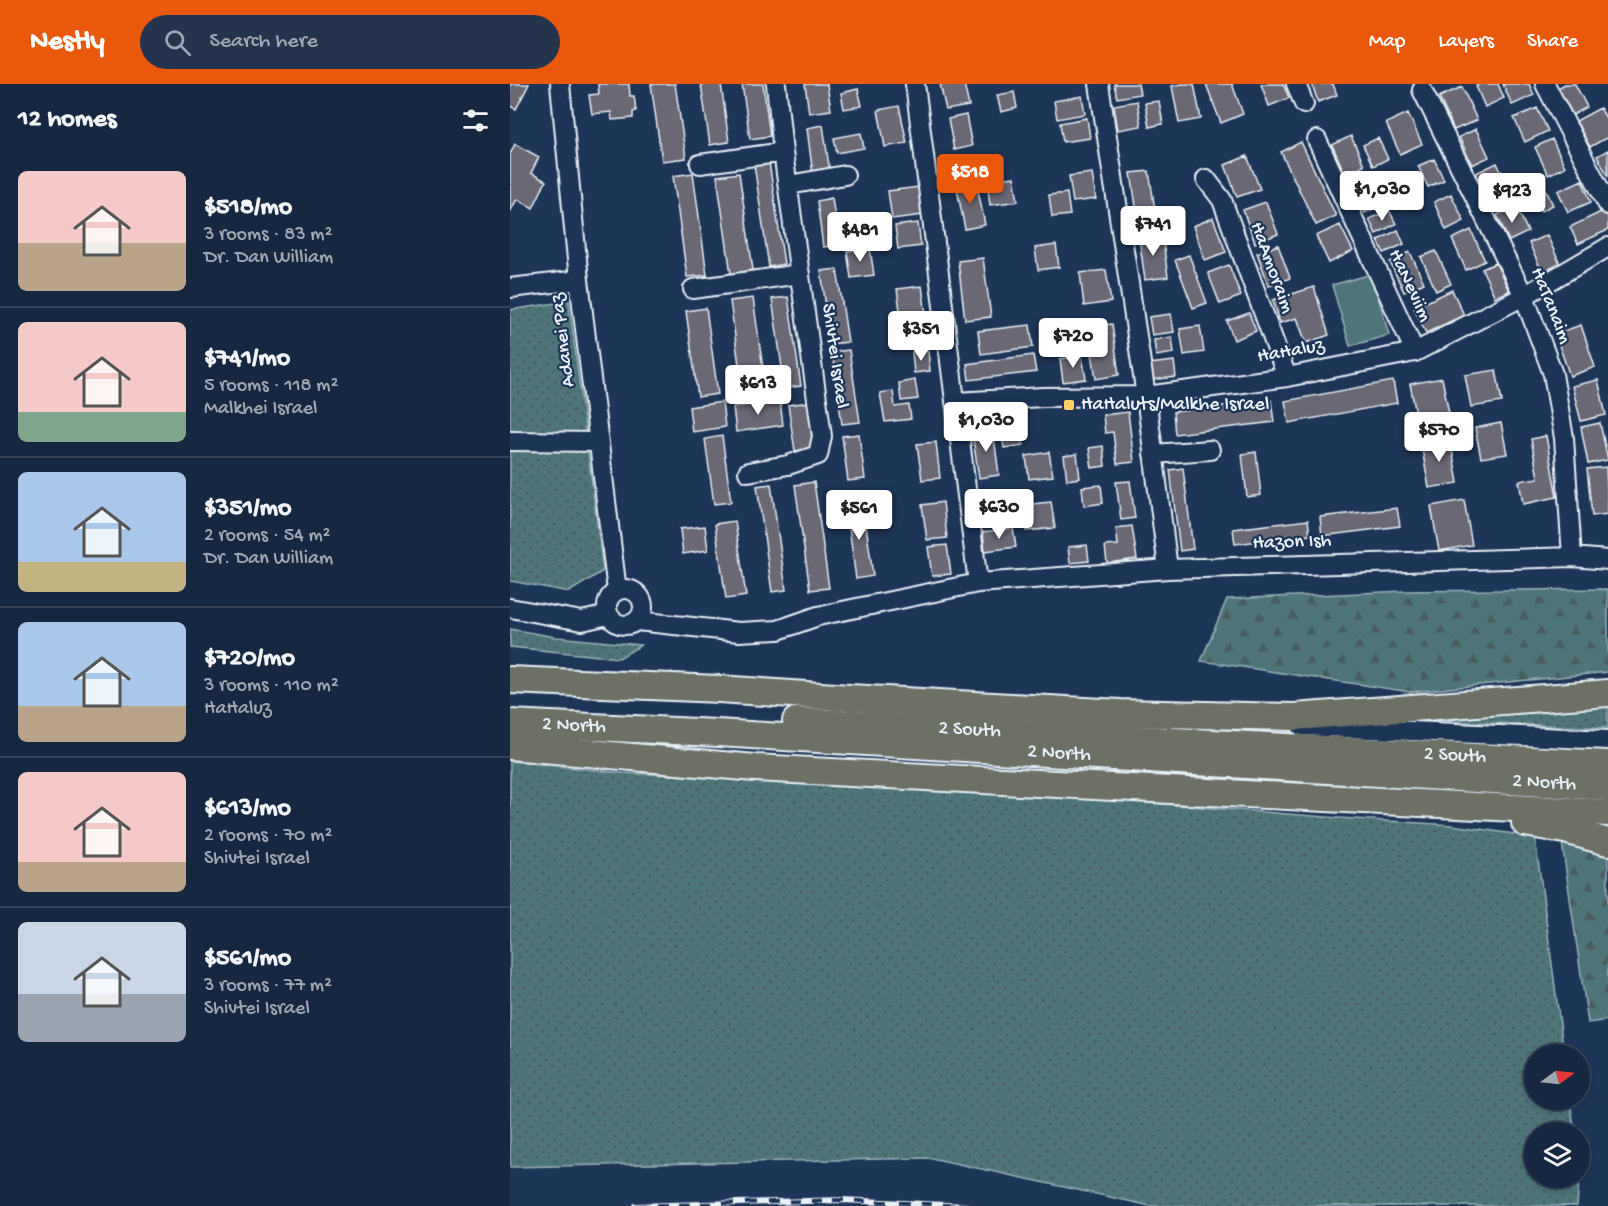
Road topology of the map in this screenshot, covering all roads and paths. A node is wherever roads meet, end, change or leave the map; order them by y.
1 (560, 84) edge
2 (776, 84) edge
3 (915, 84) edge
4 (1099, 84) edge
5 (1296, 84) edge
6 (1545, 84) edge
7 (1422, 90) dead end
8 (1304, 104) dead end
9 (1317, 140) dead end
10 (783, 152) junction
11 (700, 164) dead end
12 (845, 175) dead end
13 (1206, 179) dead end
14 (789, 185) junction
15 (1608, 206) edge
16 (1608, 247) edge
17 (800, 274) junction
18 (579, 280) junction
19 (510, 288) edge
20 (693, 289) dead end
21 (1524, 296) junction
22 (1415, 352) junction
23 (1287, 377) junction
24 (1146, 396) junction
25 (955, 402) junction
26 (510, 441) edge
27 (598, 442) junction
28 (1210, 450) dead end
29 (1153, 454) junction
30 (748, 472) dead end
31 (1572, 557) junction
32 (1608, 560) edge
33 (1168, 569) junction
34 (978, 583) junction
35 (617, 591) junction
36 (510, 596) edge
37 (510, 608) edge
38 (608, 615) junction
39 (555, 617) junction
40 (637, 621) junction
41 (510, 678) edge
42 (1608, 693) edge
43 (510, 706) edge
44 (1121, 713) junction
45 (510, 723) edge
46 (1608, 740) edge
47 (510, 746) edge
48 (1608, 764) edge
49 (1608, 787) edge
50 (1362, 801) junction
51 (1608, 813) edge
52 (1608, 842) edge

1 - 18 street, Adanei Paz
2 - 10 street, Shivtei Israel
3 - 25 street
4 - 24 street
5 - 8 street
6 - 15 street
7 - 21 street, HaTanaim
9 - 22 street, HaNeviim
10 - 11 street
10 - 14 street, Shivtei Israel
12 - 14 street
13 - 23 street, HaAmoraim
14 - 17 street, Shivtei Israel
16 - 21 street, HaHaluz
17 - 20 street
17 - 30 street, Shivtei Israel
18 - 19 street
18 - 27 street, Adanei Paz
21 - 22 street, HaHaluz
21 - 31 street, HaTanaim
22 - 23 street, HaHaluz
23 - 24 street, HaHaluz
24 - 25 street, HaHaluz
24 - 29 street
25 - 34 street
26 - 27 street
27 - 35 street, Adanei Paz
28 - 29 street
29 - 33 street
31 - 32 street, Hazon Ish
31 - 33 street, Hazon Ish
33 - 34 street, Hazon Ish
34 - 40 street, Hazon Ish
35 - 38 street
35 - 40 street
36 - 39 street
37 - 39 street
38 - 39 street
38 - 40 street
41 - 44 highway
42 - 44 highway
43 - 48 highway, 2 South
44 - 46 street
45 - 49 highway, 2 North
47 - 50 highway
50 - 51 highway
50 - 52 highway

